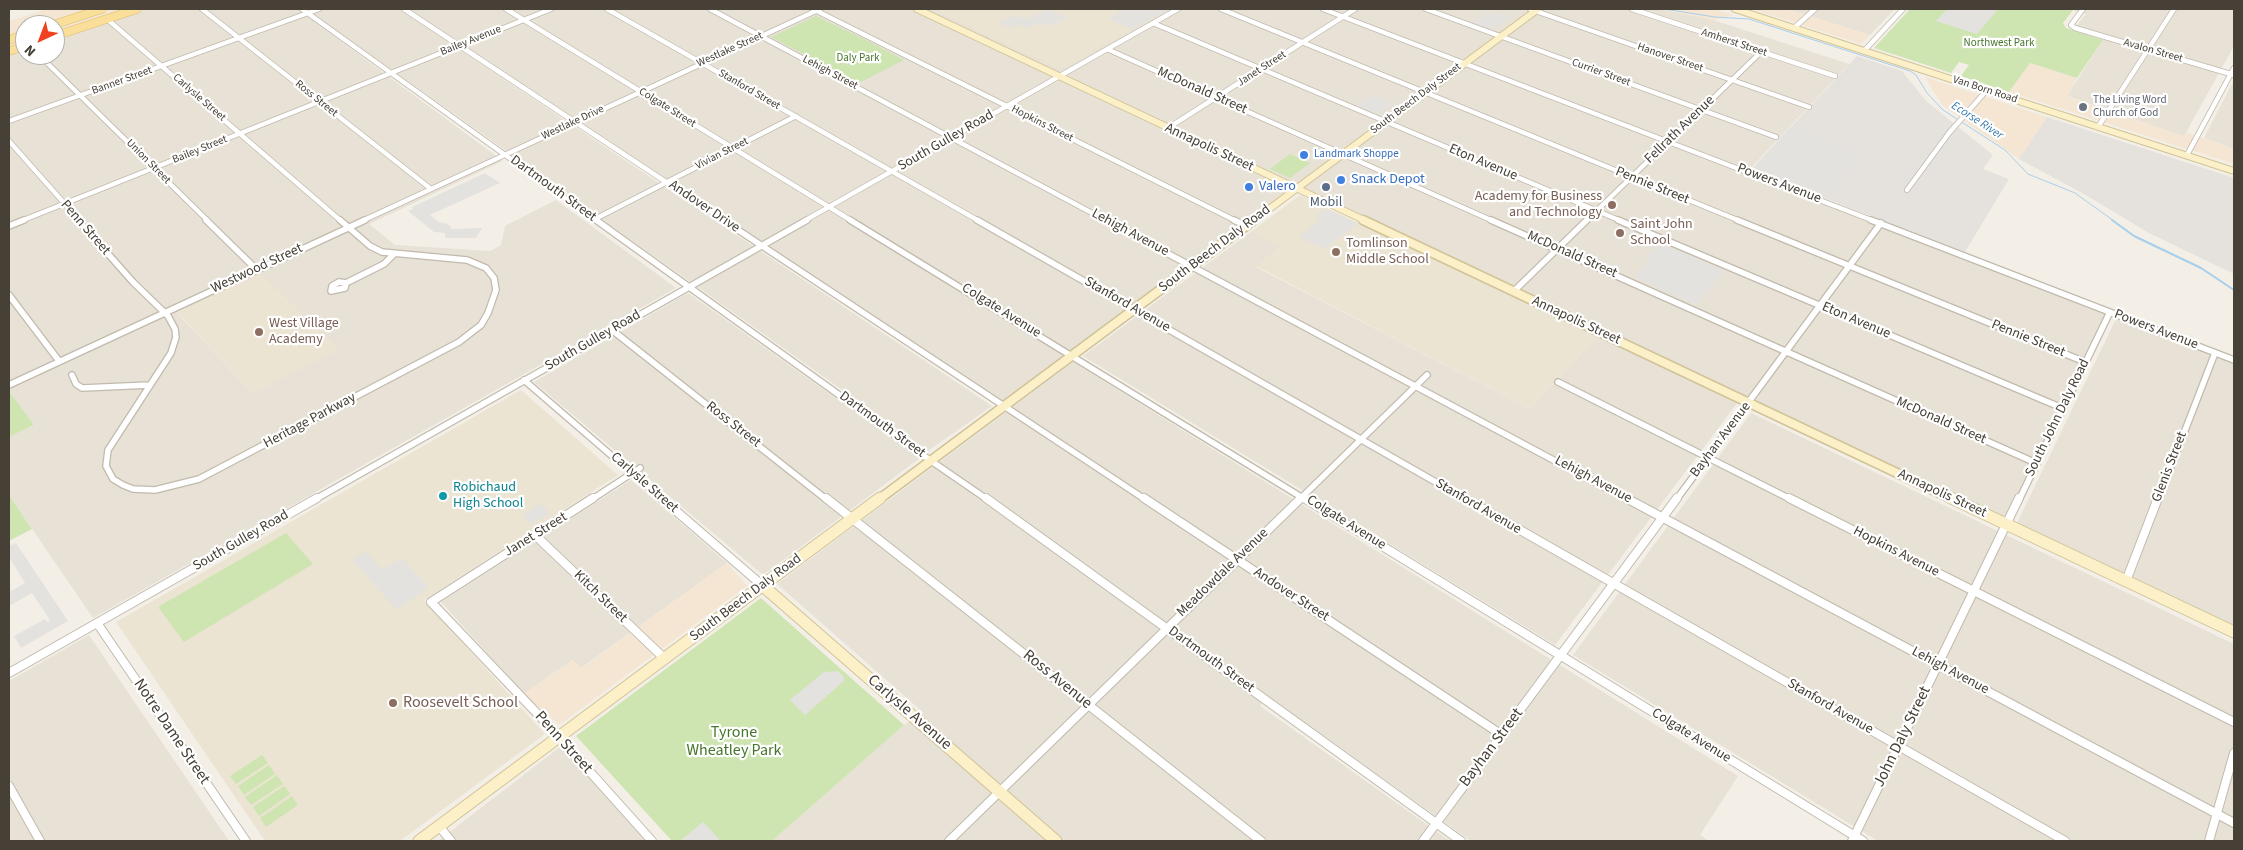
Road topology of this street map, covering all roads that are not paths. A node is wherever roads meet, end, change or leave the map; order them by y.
1 (98, 9) edge
2 (137, 9) edge
3 (202, 9) edge
4 (302, 9) edge
5 (320, 9) edge
6 (404, 9) edge
7 (506, 9) edge
8 (551, 9) edge
9 (607, 9) edge
10 (710, 9) edge
11 (816, 9) edge
12 (917, 9) edge
13 (1177, 9) edge
14 (1221, 9) edge
15 (1323, 9) edge
16 (1355, 9) edge
17 (1426, 9) edge
18 (1534, 9) edge
19 (1632, 9) edge
20 (1735, 9) edge
21 (1815, 9) edge
22 (1903, 9) edge
23 (2083, 9) edge
24 (2174, 9) edge
25 (308, 13) junction
26 (1343, 16) junction
27 (107, 19) junction
28 (524, 20) junction
29 (65, 21) edge
30 (1153, 23) junction
31 (1794, 28) junction
32 (65, 33) edge
33 (761, 36) junction
34 (1501, 36) junction
35 (240, 38) junction
36 (1303, 42) junction
37 (460, 45) junction
38 (1107, 49) junction
39 (1864, 50) junction
40 (2148, 50) junction
41 (1761, 52) junction
42 (702, 63) junction
43 (1464, 63) junction
44 (49, 65) edge
45 (162, 66) junction
46 (2234, 68) edge
47 (1261, 69) junction
48 (391, 73) junction
49 (2233, 75) edge
50 (1835, 76) dead end
51 (1059, 77) junction
52 (1732, 80) junction
53 (1987, 90) junction
54 (641, 92) junction
55 (1425, 92) junction
56 (80, 96) junction
57 (1217, 97) junction
58 (319, 102) junction
59 (1006, 106) junction
60 (1810, 106) dead end
61 (1701, 110) junction
62 (796, 116) junction
63 (9, 121) edge
64 (575, 122) junction
65 (1386, 122) junction
66 (2098, 127) junction
67 (1168, 128) junction
68 (240, 134) junction
69 (1776, 137) dead end
70 (951, 138) junction
71 (9, 141) edge
72 (1668, 141) junction
73 (733, 149) junction
74 (1343, 153) junction
75 (505, 155) junction
76 (2187, 156) junction
77 (154, 168) junction
78 (892, 171) junction
79 (2234, 171) edge
80 (1631, 178) junction
81 (667, 182) junction
82 (1296, 188) junction
83 (430, 189) junction
84 (1907, 190) dead end
85 (65, 204) junction
86 (829, 207) junction
87 (1596, 210) junction
88 (595, 219) junction
89 (1881, 223) junction
90 (9, 226) edge
91 (1246, 226) junction
92 (348, 227) junction
93 (762, 245) junction
94 (1557, 249) junction
95 (394, 254) junction
96 (1192, 266) junction
97 (1849, 266) junction
98 (256, 269) junction
99 (346, 283) dead end
100 (688, 287) junction
101 (1514, 291) junction
102 (9, 295) edge
103 (1821, 306) junction
104 (1134, 309) junction
105 (2110, 312) junction
106 (163, 313) junction
107 (612, 330) junction
108 (1787, 352) junction
109 (2215, 353) junction
110 (1072, 355) junction
111 (2234, 360) edge
112 (59, 361) junction
113 (2085, 362) junction
114 (72, 375) dead end
115 (1427, 375) dead end
116 (524, 380) junction
117 (1558, 382) dead end
118 (9, 385) edge
119 (150, 385) junction
120 (1416, 386) junction
121 (1749, 402) junction
122 (1005, 405) junction
123 (2062, 408) junction
124 (1361, 439) junction
125 (1708, 458) junction
126 (932, 460) junction
127 (2036, 463) junction
128 (640, 468) dead end
129 (632, 474) junction
130 (1302, 496) junction
131 (1663, 518) junction
132 (853, 519) junction
133 (2007, 524) junction
134 (536, 535) junction
135 (1237, 559) junction
136 (2126, 581) junction
137 (1614, 584) junction
138 (763, 586) junction
139 (1974, 591) junction
140 (431, 602) joint
141 (97, 623) junction
142 (1166, 628) junction
143 (2234, 632) edge
144 (1561, 656) junction
145 (665, 659) junction
146 (1938, 665) junction
147 (9, 673) edge
148 (1088, 704) junction
149 (2234, 722) edge
150 (1502, 735) junction
151 (559, 738) junction
152 (1898, 746) junction
153 (2234, 753) edge
154 (9, 786) edge
155 (999, 792) junction
156 (2216, 814) junction
157 (1436, 823) junction
158 (2234, 823) edge
159 (439, 826) junction
160 (1853, 839) edge
161 (40, 841) edge
162 (246, 841) edge
163 (419, 841) edge
164 (451, 841) edge
165 (652, 841) edge
166 (949, 841) edge
167 (1056, 841) edge
168 (1261, 841) edge
169 (1423, 841) edge
170 (1461, 841) edge
171 (1863, 841) edge
172 (2065, 841) edge
173 (2209, 841) edge

1 - 27 street, Carlysle Street
1 - 29 main road
2 - 27 main road
3 - 35 street, Ross Street
4 - 25 street, Dartmouth Street
5 - 25 street, Banner Street
6 - 37 street, Andover Drive
7 - 28 street, Colgate Street
8 - 28 street, Bailey Avenue
9 - 42 street, Stanford Street
10 - 33 street, Lehigh Street
11 - 33 street, Westlake Street
11 - 59 street, Hopkins Street
12 - 51 street, Annapolis Street
13 - 30 street, South Gulley Road
14 - 36 street, Pennie Street
15 - 26 street, Powers Avenue
16 - 26 street, Janet Street
17 - 34 street, Currier Street
18 - 34 street, South Beech Daly Street
18 - 52 street, Hanover Street
19 - 41 street, Amherst Street
20 - 31 main road, Van Born Road
21 - 31 street
22 - 39 street
23 - 40 street, Avalon Street
24 - 40 street
25 - 35 street, Banner Street
25 - 48 street, Dartmouth Street
26 - 36 street, Janet Street
26 - 43 street, Powers Avenue
27 - 32 main road
27 - 45 street, Carlysle Street
28 - 37 street, Bailey Avenue
28 - 54 street, Colgate Street
30 - 38 street, South Gulley Road
30 - 47 street, Eton Avenue
31 - 39 main road, Van Born Road
33 - 42 street, Westlake Street
33 - 70 street, Lehigh Street
34 - 43 street, South Beech Daly Street
34 - 61 street, Currier Street
35 - 45 street, Banner Street
35 - 58 street, Ross Street
36 - 47 street, Janet Street
36 - 55 street, Pennie Street
37 - 48 street, Bailey Avenue
37 - 64 street, Andover Drive
38 - 51 street, South Gulley Road
38 - 57 street, McDonald Street
39 - 53 main road, Van Born Road
40 - 49 street, Avalon Street
40 - 66 street
41 - 50 street, Amherst Street
41 - 52 street, Fellrath Avenue
42 - 54 street, Westlake Street
42 - 62 street, Stanford Street
43 - 55 street, South Beech Daly Street
43 - 72 street, Powers Avenue
44 - 56 street, Union Street
45 - 56 street, Banner Street
45 - 68 street, Carlysle Street
46 - 49 street
47 - 57 street, Janet Street
47 - 65 street, Eton Avenue
48 - 58 street, Bailey Street
48 - 75 street, Dartmouth Street
49 - 76 street
51 - 59 street, South Gulley Road
51 - 67 street, Annapolis Street
52 - 60 street, Hanover Street
52 - 61 street, Fellrath Avenue
53 - 66 main road, Van Born Road
53 - 84 street
54 - 64 street, Westlake Drive
54 - 73 street, Colgate Street
55 - 65 street, South Beech Daly Street
55 - 80 street, Pennie Street
56 - 63 street, Banner Street
56 - 77 street, Union Street
57 - 67 street, Janet Street
57 - 74 street, McDonald Street
58 - 68 street, Bailey Street
58 - 83 street, Ross Street
59 - 70 street, South Gulley Road
59 - 91 street, Hopkins Street
61 - 69 street, Currier Street
61 - 72 street, Fellrath Avenue
62 - 73 street, Vivian Street
62 - 78 street, Stanford Street
64 - 75 street, Westlake Drive
64 - 81 street, Andover Drive
65 - 74 street, South Beech Daly Street
65 - 87 street, Eton Avenue
66 - 76 street, Van Born Road
67 - 82 street, Annapolis Street
68 - 77 street, Bailey Street
68 - 92 street, Carlysle Street
70 - 78 street, South Gulley Road
70 - 96 street, Lehigh Avenue
71 - 85 street, Penn Street
72 - 80 street, Fellrath Avenue
72 - 89 street, Powers Avenue
73 - 81 street, Vivian Street
73 - 86 street, Colgate Street
74 - 82 street, South Beech Daly Street
74 - 94 street, McDonald Street
75 - 83 street, Westwood Street
75 - 88 street, Dartmouth Street
76 - 79 street, Van Born Road
77 - 85 street, Bailey Street
77 - 98 street, Union Street
78 - 86 street, South Gulley Road
78 - 104 street, Stanford Avenue
80 - 87 street, Fellrath Avenue
80 - 97 street, Pennie Street
81 - 88 street, Vivian Street
81 - 93 street, Andover Drive
82 - 91 street, South Beech Daly Road
82 - 101 street, Annapolis Street
83 - 92 street, Westwood Street
85 - 90 street, Bailey Street
85 - 106 street, Penn Street
86 - 93 street, South Gulley Road
86 - 110 street, Colgate Avenue
87 - 94 street, Fellrath Avenue
87 - 103 street, Eton Avenue
88 - 100 street, Dartmouth Street
89 - 97 street, Bayhan Avenue
89 - 105 street, Powers Avenue
91 - 96 street, South Beech Daly Road
92 - 95 street, Heritage Parkway
92 - 98 street, Westwood Street
93 - 100 street, South Gulley Road
93 - 122 street, Andover Drive
94 - 101 street, Fellrath Avenue
94 - 108 street, McDonald Street
95 - 99 street
95 - 119 street, Heritage Parkway
96 - 104 street, South Beech Daly Road
96 - 120 street, Lehigh Avenue
97 - 103 street, Bayhan Avenue
97 - 113 street, Pennie Street
98 - 106 street, Westwood Street
100 - 107 street, South Gulley Road
100 - 126 street, Dartmouth Street
101 - 121 street, Annapolis Street
102 - 112 street
103 - 108 street, Bayhan Avenue
103 - 123 street, Eton Avenue
104 - 110 street, South Beech Daly Road
104 - 124 street, Stanford Avenue
105 - 109 street, Powers Avenue
105 - 113 street, South John Daly Road
106 - 112 street, Westwood Street
106 - 119 street, Heritage Parkway
107 - 116 street, South Gulley Road
107 - 132 street, Ross Street
108 - 121 street, Bayhan Avenue
108 - 127 street, McDonald Street
109 - 111 street, Powers Avenue
109 - 136 street, Glenis Street
110 - 122 street, South Beech Daly Road
110 - 130 street, Colgate Avenue
112 - 118 street, Westwood Street
113 - 123 street, South John Daly Road
114 - 119 street
115 - 120 street, Meadowdale Avenue
116 - 129 street, Carlysle Street
116 - 141 street, South Gulley Road
117 - 125 street, Hopkins Avenue
120 - 124 street, Meadowdale Avenue
120 - 131 street, Lehigh Avenue
121 - 125 street, Bayhan Avenue
121 - 133 street, Annapolis Street
122 - 126 street, South Beech Daly Road
122 - 135 street, Andover Street
123 - 127 street, South John Daly Road
124 - 130 street, Meadowdale Avenue
124 - 137 street, Stanford Avenue
125 - 131 street, Bayhan Avenue
125 - 139 street, Hopkins Avenue
126 - 132 street, South Beech Daly Road
126 - 142 street, Dartmouth Street
127 - 133 street, South John Daly Road
128 - 129 street, Janet Street
129 - 134 street, Janet Street
129 - 138 street, Carlysle Street
130 - 135 street, Meadowdale Avenue
130 - 144 street, Colgate Avenue
131 - 137 street, Bayhan Avenue
131 - 146 street, Lehigh Avenue
132 - 138 street, South Beech Daly Road
132 - 148 street, Ross Avenue
133 - 136 street, Annapolis Street
133 - 139 street, John Daly Street
134 - 140 street, Janet Street
134 - 145 street, Kitch Street
135 - 142 street, Meadowdale Avenue
135 - 150 street, Andover Street
136 - 143 street, Annapolis Street
137 - 144 street, Bayhan Avenue
137 - 152 street, Stanford Avenue
138 - 145 street, South Beech Daly Road
138 - 155 street, Carlysle Avenue
139 - 146 street, John Daly Street
139 - 149 street, Hopkins Avenue
140 - 151 street, Penn Street
141 - 147 street, South Gulley Road
141 - 162 street, Notre Dame Street
142 - 148 street, Meadowdale Avenue
142 - 157 street, Dartmouth Street
144 - 150 street, Bayhan Street
144 - 160 street, Colgate Avenue
145 - 151 street, South Beech Daly Road
146 - 152 street, John Daly Street
146 - 156 street, Lehigh Avenue
148 - 155 street, Meadowdale Avenue
148 - 168 street, Ross Avenue
150 - 157 street, Bayhan Street
151 - 159 street, South Beech Daly Road
151 - 165 street, Penn Street
152 - 160 street, John Daly Street
152 - 172 street, Stanford Avenue
153 - 156 street
154 - 161 street
155 - 166 street, Meadowdale Avenue
155 - 167 street, Carlysle Avenue
156 - 158 street, Lehigh Avenue
156 - 173 street
157 - 169 street, Bayhan Street
157 - 170 street, Dartmouth Street
159 - 163 street, South Beech Daly Road
159 - 164 street
160 - 171 street, Colgate Avenue

